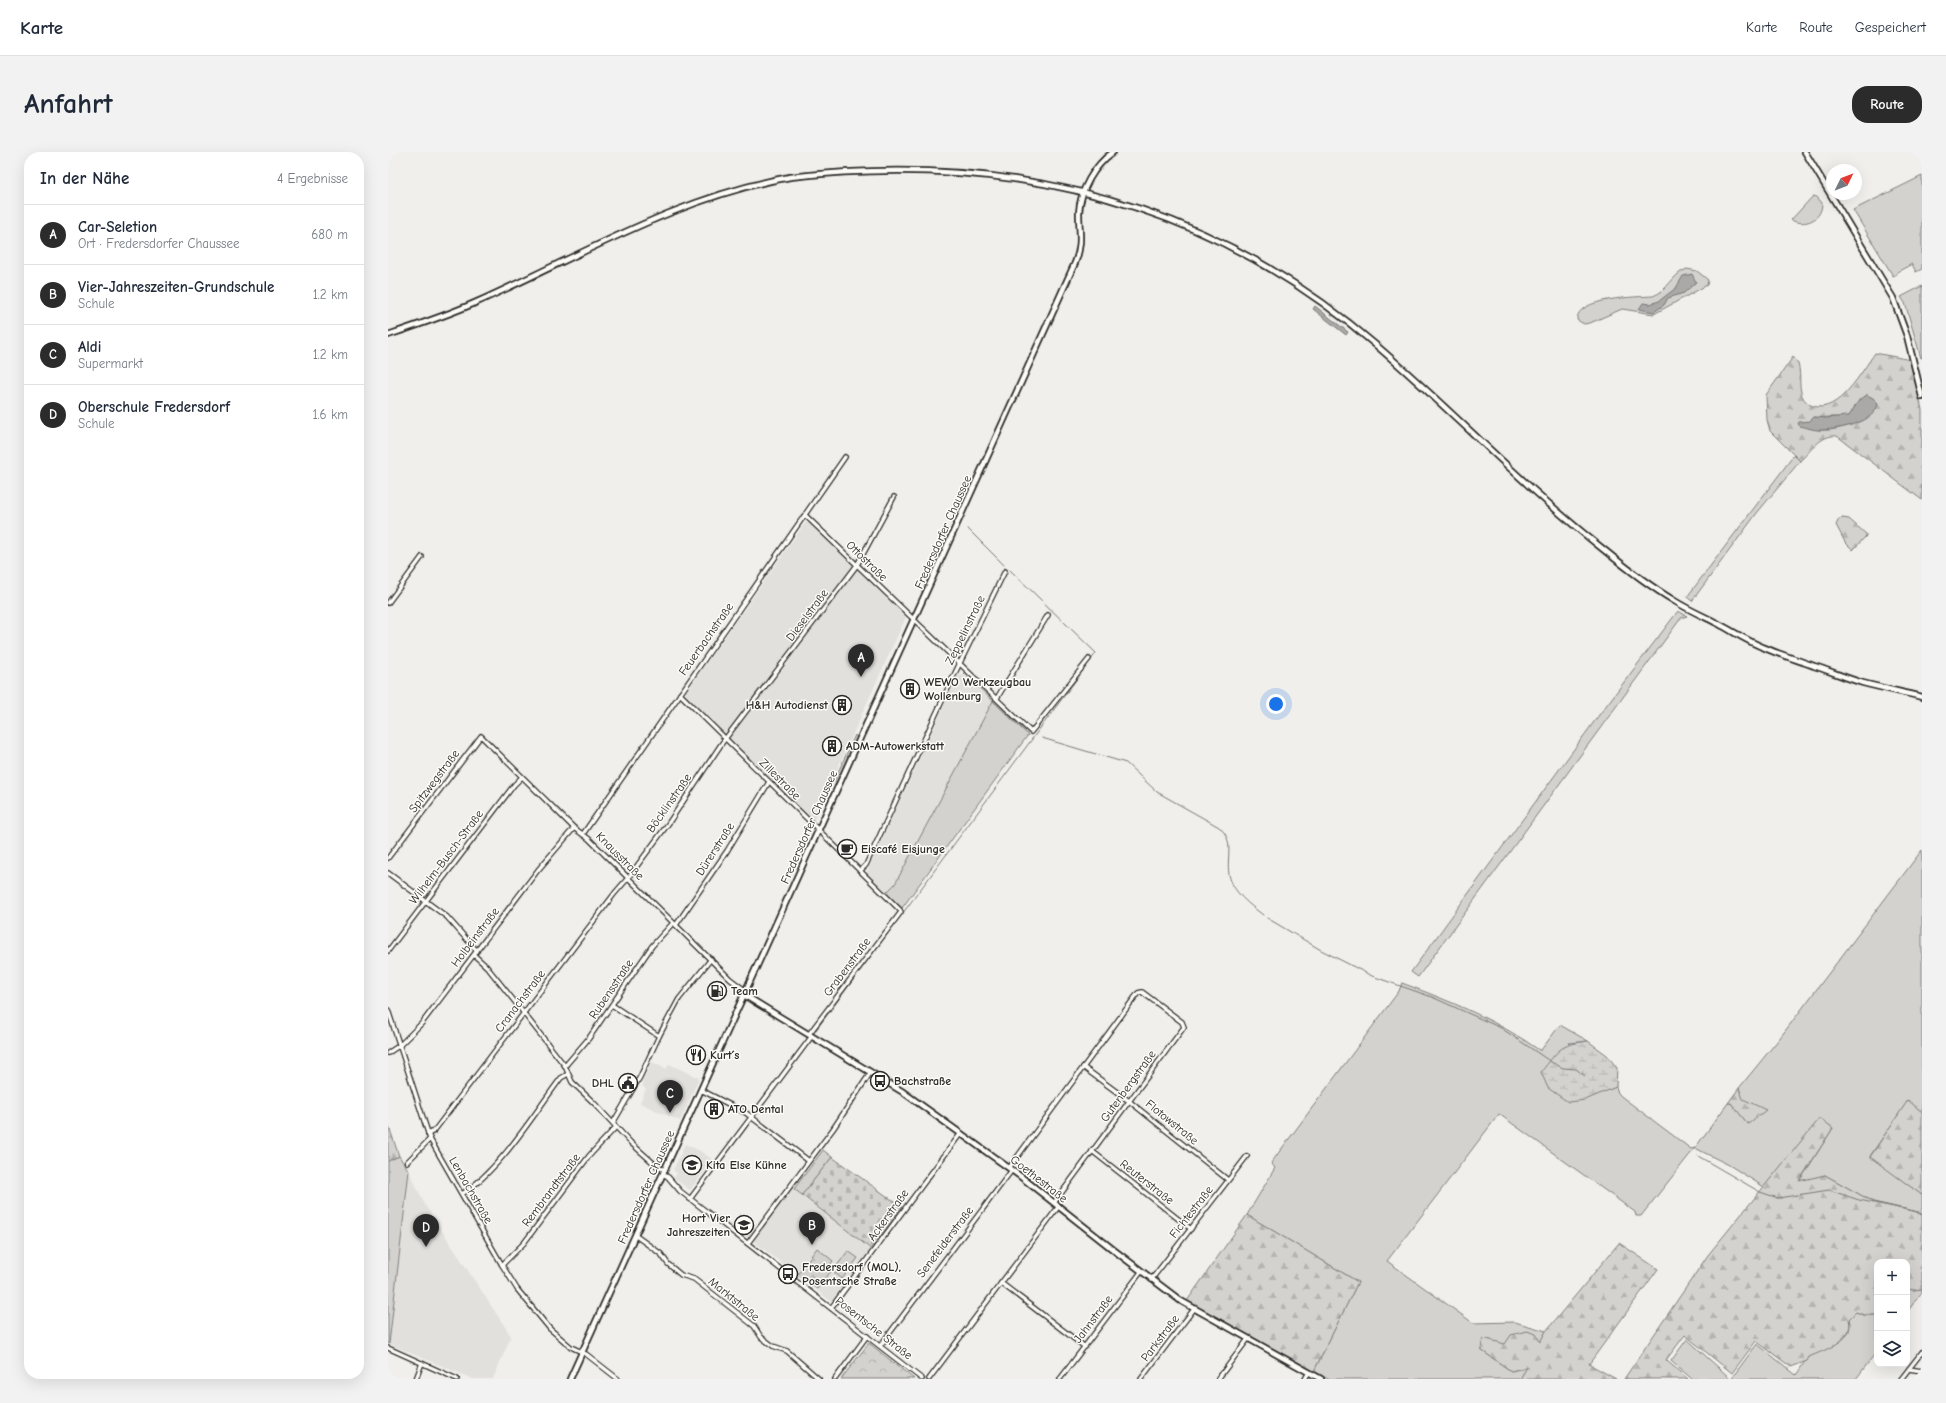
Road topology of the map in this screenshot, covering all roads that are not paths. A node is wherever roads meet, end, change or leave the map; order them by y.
1 (1113, 152) edge
2 (1805, 152) edge
3 (968, 168) dead end
4 (1018, 174) dead end
5 (1047, 179) dead end
6 (1078, 186) dead end
7 (1086, 188) junction
8 (388, 335) edge
9 (1922, 397) edge
10 (845, 457) dead end
11 (894, 497) dead end
12 (806, 516) junction
13 (422, 557) dead end
14 (857, 565) junction
15 (1005, 571) dead end
16 (388, 603) edge
17 (1048, 615) dead end
18 (915, 620) junction
19 (1089, 659) dead end
20 (960, 664) junction
21 (680, 694) junction
22 (1922, 697) edge
23 (997, 698) junction
24 (481, 736) joint
25 (726, 739) junction
26 (522, 777) junction
27 (769, 782) junction
28 (574, 828) junction
29 (818, 831) junction
30 (583, 834) junction
31 (388, 858) edge
32 (860, 872) junction
33 (388, 873) edge
34 (628, 878) junction
35 (426, 901) junction
36 (900, 912) joint
37 (674, 924) junction
38 (477, 950) junction
39 (388, 951) edge
40 (474, 956) junction
41 (710, 959) junction
42 (1140, 992) joint
43 (745, 993) junction
44 (612, 1006) junction
45 (388, 1010) edge
46 (523, 1014) junction
47 (811, 1035) junction
48 (659, 1036) junction
49 (400, 1046) junction
50 (388, 1053) edge
51 (565, 1066) junction
52 (1083, 1067) junction
53 (871, 1072) junction
54 (568, 1074) junction
55 (701, 1090) junction
56 (1129, 1101) junction
57 (752, 1117) junction
58 (613, 1123) junction
59 (616, 1127) junction
60 (960, 1133) junction
61 (428, 1134) junction
62 (430, 1139) junction
63 (1092, 1151) junction
64 (1247, 1156) dead end
65 (809, 1161) junction
66 (407, 1162) dead end
67 (1010, 1169) junction
68 (664, 1172) junction
69 (1228, 1180) junction
70 (462, 1194) junction
71 (690, 1199) junction
72 (1054, 1203) junction
73 (1059, 1206) junction
74 (1191, 1229) junction
75 (636, 1236) junction
76 (748, 1243) junction
77 (502, 1265) junction
78 (1141, 1272) junction
79 (1151, 1280) junction
80 (1001, 1283) junction
81 (831, 1308) junction
82 (1194, 1309) junction
83 (867, 1336) junction
84 (1248, 1339) junction
85 (880, 1346) junction
86 (1085, 1346) junction
87 (388, 1348) edge
88 (582, 1352) junction
89 (1922, 1352) edge
90 (422, 1363) junction
91 (1909, 1369) junction
92 (1922, 1371) edge
93 (1309, 1372) junction
94 (416, 1379) edge
95 (457, 1379) edge
96 (570, 1379) edge
97 (618, 1379) edge
98 (819, 1379) edge
99 (835, 1379) edge
100 (922, 1379) edge
101 (929, 1379) edge
102 (1060, 1379) edge
103 (1141, 1379) edge
104 (1218, 1379) edge
105 (1306, 1379) edge
106 (1321, 1379) edge
107 (1901, 1379) edge

1 - 7 main road, Fredersdorfer Chaussee
2 - 9 main road
3 - 8 main road
4 - 5 main road
6 - 7 main road
7 - 18 main road, Fredersdorfer Chaussee
7 - 22 main road
10 - 12 street, Feuerbachstraße
11 - 14 street, Dieselstraße
12 - 14 street, Ottostraße
12 - 21 street, Feuerbachstraße
13 - 16 street
14 - 18 street, Ottostraße
14 - 25 street, Dieselstraße
15 - 20 street, Zeppelinstraße
17 - 23 street
18 - 20 street, Ottostraße
18 - 29 main road, Fredersdorfer Chaussee
19 - 23 street, Ottostraße
20 - 23 street, Ottostraße
20 - 32 street, Zeppelinstraße
21 - 25 street, Zillestraße
21 - 30 street, Feuerbachstraße
24 - 26 street, Knausstraße
24 - 31 street, Spitzwegstraße
25 - 27 street, Zillestraße
25 - 34 street, Böcklinstraße
26 - 28 street, Knausstraße
26 - 35 street, Wilhelm-Busch-Straße
27 - 29 street, Zillestraße
27 - 37 street, Dürerstraße
28 - 30 street, Knausstraße
28 - 38 street, Holbeinstraße
29 - 32 street, Zillestraße
29 - 43 main road, Fredersdorfer Chaussee
30 - 34 street, Knausstraße
32 - 36 street, Zillestraße
33 - 35 street
34 - 37 street, Knausstraße
34 - 46 street, Cranachstraße
35 - 38 street
35 - 39 street, Wilhelm-Busch-Straße
36 - 47 street, Grabenstraße
37 - 41 street, Knausstraße
37 - 44 street, Rubensstraße
38 - 40 street, Holbeinstraße
40 - 46 street, Posentsche Straße
40 - 49 street, Holbeinstraße
41 - 43 street, Knausstraße
41 - 48 street
42 - 52 street, Senefelderstraße
42 - 56 street, Gutenbergstraße
43 - 47 main road, Goethestraße
43 - 55 main road, Fredersdorfer Chaussee
44 - 48 street
44 - 51 street, Rubensstraße
45 - 49 street, Lenbachstraße
46 - 51 street, Posentsche Straße
46 - 61 street, Cranachstraße
47 - 53 main road, Goethestraße
47 - 57 street, Grabenstraße
48 - 58 street
49 - 50 street, Holbeinstraße
49 - 61 street, Lenbachstraße
51 - 54 street, Posentsche Straße
52 - 56 street, Flotowstraße
52 - 67 street, Senefelderstraße
53 - 60 main road, Goethestraße
53 - 65 street
54 - 58 street, Posentsche Straße
54 - 70 street
55 - 57 street
55 - 68 main road, Fredersdorfer Chaussee
56 - 63 street, Gutenbergstraße
56 - 69 street, Flotowstraße
57 - 65 street
57 - 71 street, Grabenstraße
58 - 59 street, Posentsche Straße
59 - 68 street, Posentsche Straße
59 - 77 street, Rembrandtstraße
60 - 67 main road, Goethestraße
60 - 81 street, Ackerstraße
61 - 62 street, Lenbachstraße
62 - 66 street
62 - 70 street, Lenbachstraße
63 - 72 street, Gutenbergstraße
63 - 74 street, Reuterstraße
64 - 69 street, Fichtestraße
65 - 76 street
67 - 72 main road, Goethestraße
67 - 85 street, Senefelderstraße
68 - 71 street, Posentsche Straße
68 - 75 main road, Fredersdorfer Chaussee
69 - 74 street, Fichtestraße
70 - 77 street, Lenbachstraße
71 - 76 street, Posentsche Straße
72 - 73 main road, Goethestraße
73 - 78 main road, Goethestraße
73 - 80 street
74 - 79 street, Fichtestraße
75 - 88 main road, Fredersdorfer Chaussee
75 - 98 street, Marktstraße
76 - 81 street, Posentsche Straße
77 - 88 street, Lenbachstraße
78 - 79 main road, Goethestraße
78 - 86 street, Jahnstraße
79 - 82 main road, Goethestraße
80 - 86 street
80 - 101 street
81 - 83 street, Posentsche Straße
82 - 84 main road, Goethestraße
82 - 103 street, Parkstraße
83 - 85 street, Posentsche Straße
83 - 99 street
84 - 93 main road, Goethestraße
84 - 104 street
85 - 100 street, Posentsche Straße
86 - 102 street, Jahnstraße
87 - 90 street
88 - 96 main road, Fredersdorfer Chaussee
88 - 97 street, Lenbachstraße
89 - 91 street
90 - 94 street
90 - 95 street
91 - 92 street
91 - 107 street
93 - 105 street
93 - 106 main road, Goethestraße

